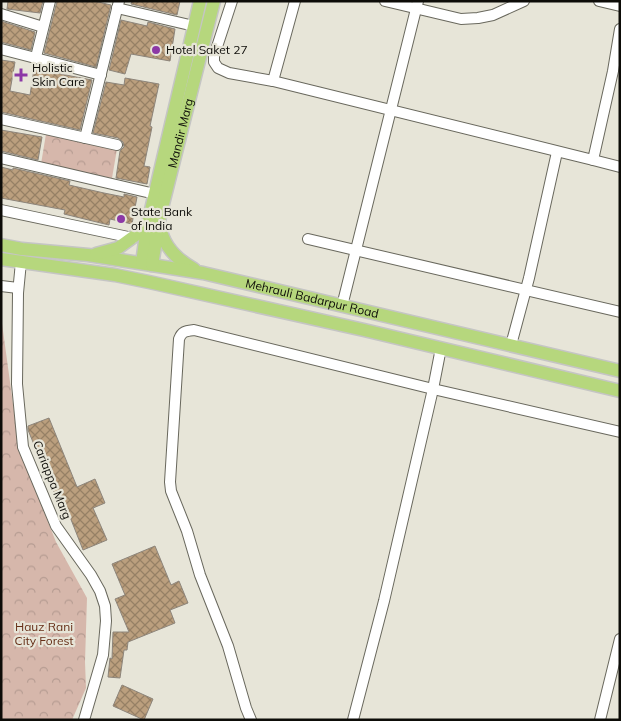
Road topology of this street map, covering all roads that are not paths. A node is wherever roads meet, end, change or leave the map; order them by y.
1 (50, 1) edge
2 (200, 1) edge
3 (214, 1) edge
4 (232, 1) edge
5 (295, 1) edge
6 (385, 1) edge
7 (524, 1) edge
8 (599, 1) edge
9 (118, 5) edge
10 (417, 5) edge
11 (620, 6) edge
12 (1, 14) edge
13 (194, 26) junction
14 (43, 27) junction
15 (620, 29) edge
16 (1, 49) edge
17 (36, 57) junction
18 (101, 75) junction
19 (273, 81) junction
20 (391, 110) junction
21 (1, 119) edge
22 (85, 138) junction
23 (117, 145) dead end
24 (557, 152) junction
25 (1, 158) edge
26 (593, 160) junction
27 (620, 167) edge
28 (155, 194) junction
29 (1, 210) edge
30 (160, 216) junction
31 (147, 227) junction
32 (133, 238) junction
33 (308, 239) dead end
34 (1, 245) edge
35 (356, 250) junction
36 (88, 256) junction
37 (1, 259) edge
38 (21, 262) junction
39 (147, 264) junction
40 (203, 273) junction
41 (1, 286) edge
42 (18, 288) junction
43 (526, 290) junction
44 (342, 306) junction
45 (368, 312) junction
46 (620, 312) edge
47 (364, 330) junction
48 (510, 345) junction
49 (441, 348) junction
50 (620, 371) edge
51 (433, 389) junction
52 (620, 391) edge
53 (620, 432) edge
54 (620, 639) edge
55 (84, 720) edge
56 (252, 720) edge
57 (353, 720) edge
58 (600, 720) edge

1 - 14 street
2 - 13 main road, Mandir Marg
3 - 30 main road, Mandir Marg
4 - 19 street
5 - 19 street
6 - 10 street
7 - 10 street
8 - 11 street
9 - 13 street
9 - 18 street
10 - 20 street
12 - 14 street
13 - 28 main road, Mandir Marg
14 - 17 street
15 - 26 street
16 - 17 street
17 - 18 street
18 - 22 street
19 - 20 street
20 - 24 street
20 - 35 street
21 - 22 street
22 - 23 street
24 - 26 street
24 - 43 street
25 - 28 street
26 - 27 street
28 - 31 main road, Mandir Marg
29 - 32 street
30 - 39 main road, Mandir Marg
30 - 40 main road
31 - 32 main road
31 - 39 main road, Mandir Marg
32 - 36 main road
33 - 35 street
34 - 36 main road, Mehrauli Badarpur Road
35 - 43 street
35 - 44 street
36 - 39 main road, Mehrauli Badarpur Road
37 - 38 main road
38 - 42 street, Cariappa Marg
38 - 47 main road, Mehrauli Badarpur Road
39 - 40 main road, Mehrauli Badarpur Road
40 - 44 main road, Mehrauli Badarpur Road
41 - 42 street
42 - 55 street, Cariappa Marg
43 - 46 street
43 - 48 street
44 - 45 main road, Mehrauli Badarpur Road
45 - 47 main road
45 - 48 main road, Mehrauli Badarpur Road
47 - 49 main road, Mehrauli Badarpur Road
48 - 50 main road, Mehrauli Badarpur Road
49 - 51 street
49 - 52 main road, Mehrauli Badarpur Road
51 - 53 street
51 - 56 street
51 - 57 street
54 - 58 street

